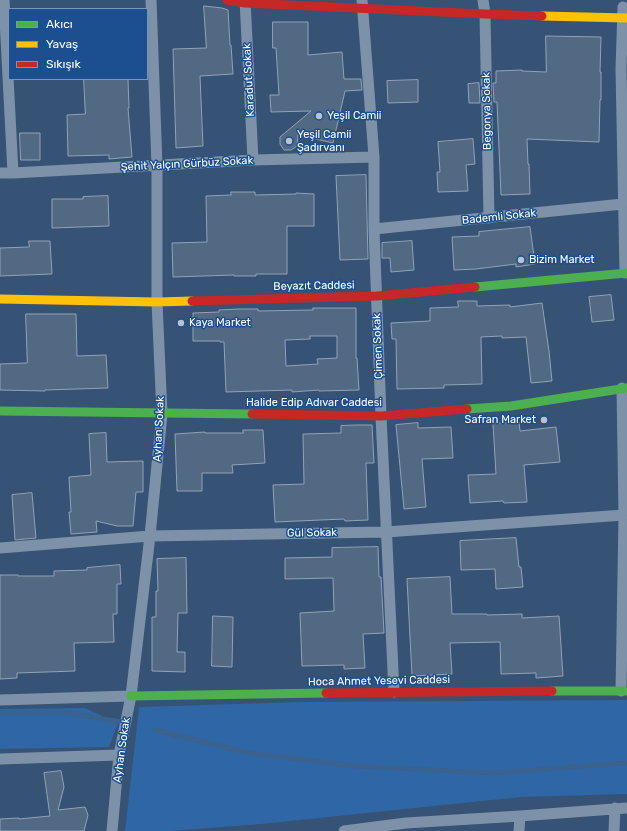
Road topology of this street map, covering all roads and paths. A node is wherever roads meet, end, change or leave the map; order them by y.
1 (4, 0) edge
2 (151, 0) edge
3 (226, 0) edge
4 (245, 1) edge
5 (362, 4) edge
6 (483, 5) edge
7 (623, 11) edge
8 (8, 77) edge
9 (8, 80) edge
10 (374, 157) junction
11 (253, 160) junction
12 (157, 166) junction
13 (0, 173) edge
14 (13, 173) junction
15 (623, 204) junction
16 (489, 218) junction
17 (374, 230) junction
18 (626, 273) edge
19 (377, 296) junction
20 (0, 300) edge
21 (157, 302) junction
22 (625, 388) edge
23 (0, 411) edge
24 (162, 414) junction
25 (381, 416) junction
26 (624, 515) junction
27 (386, 532) junction
28 (150, 536) junction
29 (0, 548) edge
30 (624, 691) edge
31 (394, 692) junction
32 (131, 696) junction
33 (0, 700) edge
34 (119, 755) junction
35 (0, 759) edge
36 (615, 808) junction
37 (627, 808) edge
38 (520, 816) junction
39 (406, 827) edge
40 (112, 831) edge
41 (344, 831) edge
42 (519, 831) edge
43 (614, 831) edge

1 - 8 street
2 - 12 street, Ayhan Sokak
3 - 4 street
4 - 5 street
4 - 11 street, Karadut Sokak
5 - 6 street
5 - 10 street, Çimen Sokak
6 - 7 street
6 - 16 street, Begonya Sokak
7 - 15 street
9 - 14 street
10 - 11 street, Şehit Yalçın Gürbüz Sokak
10 - 17 street, Çimen Sokak
11 - 12 street, Şehit Yalçın Gürbüz Sokak
12 - 14 street, Şehit Yalçın Gürbüz Sokak
12 - 21 street, Ayhan Sokak
13 - 14 street, Şehit Yalçın Gürbüz Sokak
15 - 16 street, Bademli Sokak
15 - 18 street
16 - 17 street, Bademli Sokak
17 - 19 street, Çimen Sokak
18 - 19 street, Beyazıt Caddesi
19 - 21 street, Beyazıt Caddesi
19 - 25 street, Çimen Sokak
20 - 21 street, Beyazıt Caddesi
21 - 24 street, Ayhan Sokak
22 - 25 street, Halide Edip Adıvar Caddesi
22 - 26 street
23 - 24 street, Halide Edip Adıvar Caddesi
24 - 25 street, Halide Edip Adıvar Caddesi
24 - 28 street, Ayhan Sokak
25 - 27 street, Çimen Sokak
26 - 27 street, Gül Sokak
26 - 30 street
27 - 28 street, Gül Sokak
27 - 31 street, Çimen Sokak
28 - 29 street, Gül Sokak
28 - 32 street, Ayhan Sokak
30 - 31 street, Hoca Ahmet Yesevi Caddesi
31 - 32 street, Hoca Ahmet Yesevi Caddesi
32 - 33 street
32 - 34 street, Ayhan Sokak
34 - 35 street
34 - 40 street, Ayhan Sokak
36 - 37 street
36 - 38 street
36 - 43 street
38 - 39 street
38 - 42 street
39 - 41 street

